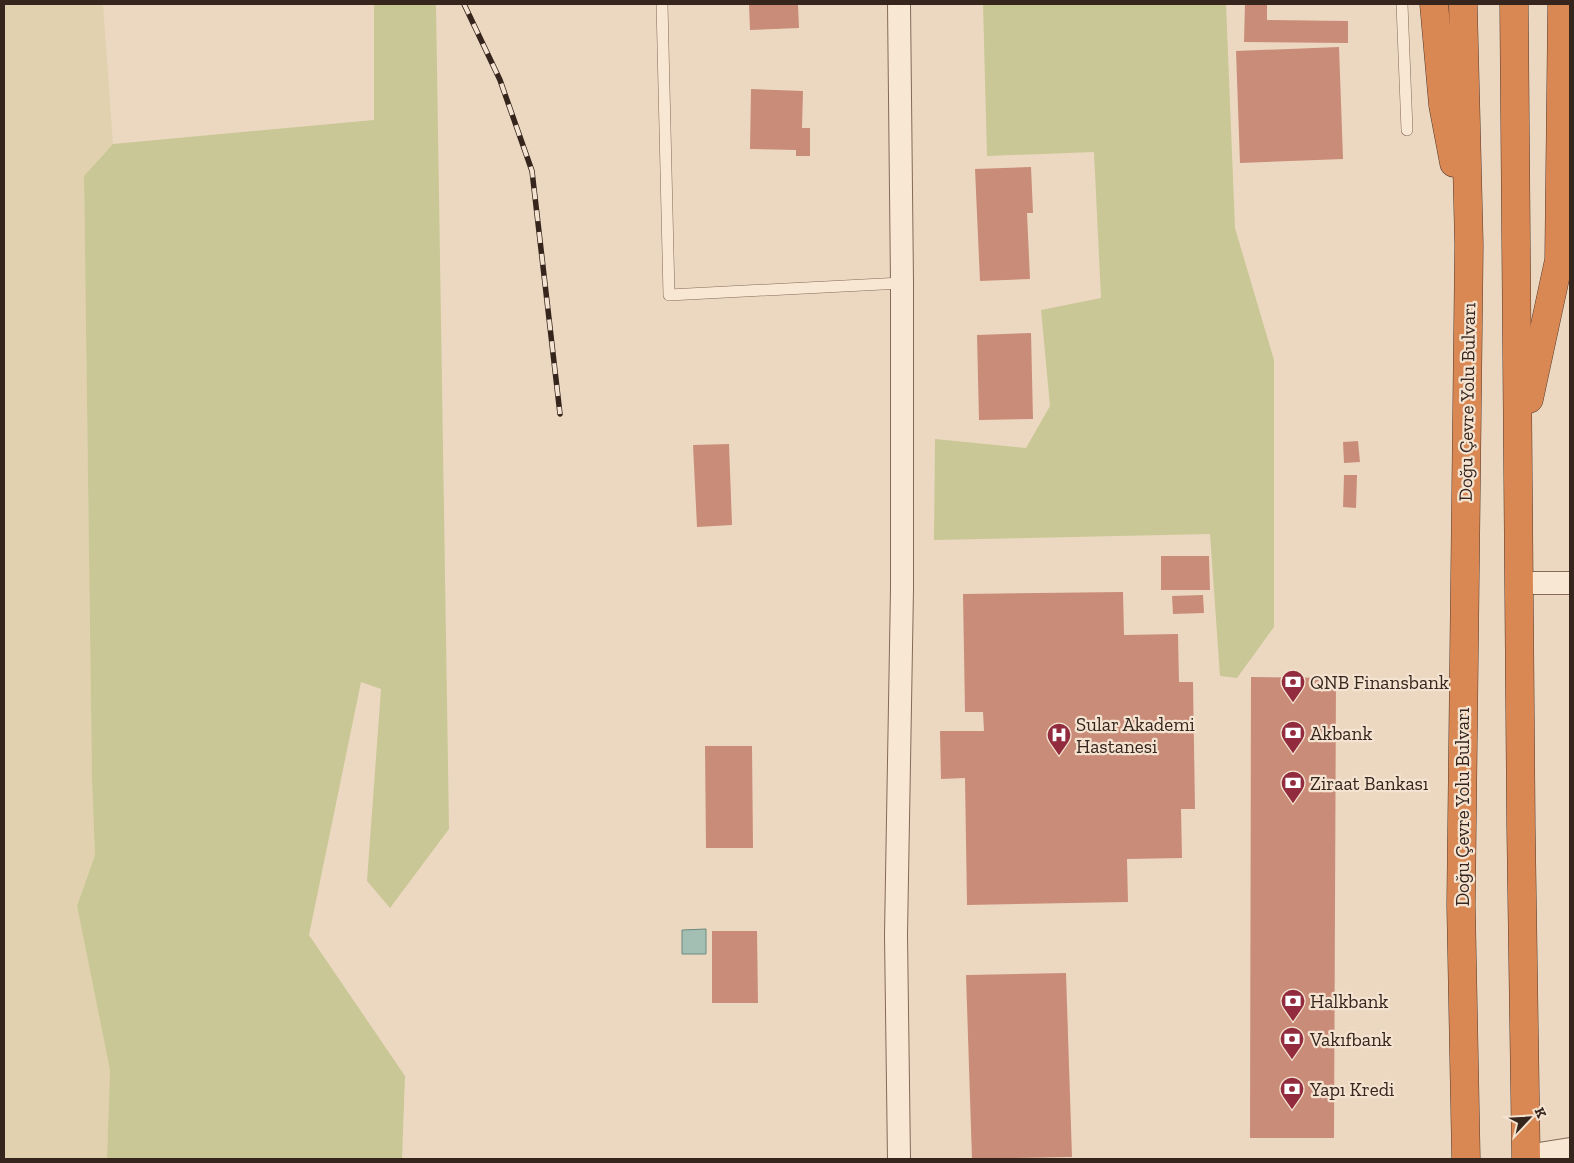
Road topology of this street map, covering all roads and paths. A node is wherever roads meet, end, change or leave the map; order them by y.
1 (662, 4) edge
2 (899, 4) edge
3 (1402, 4) edge
4 (1434, 4) edge
5 (1464, 4) edge
6 (1514, 4) edge
7 (1562, 4) edge
8 (1407, 130) dead end
9 (1469, 245) junction
10 (1565, 260) edge
11 (902, 282) junction
12 (1519, 450) junction
13 (1519, 583) junction
14 (1570, 583) edge
15 (1570, 1149) edge
16 (1526, 1158) edge
17 (899, 1159) edge
18 (1466, 1159) edge

1 - 11 lane
2 - 11 street
3 - 8 lane
4 - 9 highway, Doğu Çevre Yolu Bulvarı
5 - 9 highway, Doğu Çevre Yolu Bulvarı
6 - 12 highway
7 - 10 highway
9 - 18 highway, Doğu Çevre Yolu Bulvarı
10 - 12 highway
11 - 17 street
12 - 13 highway
13 - 14 street
13 - 16 highway
15 - 16 street

